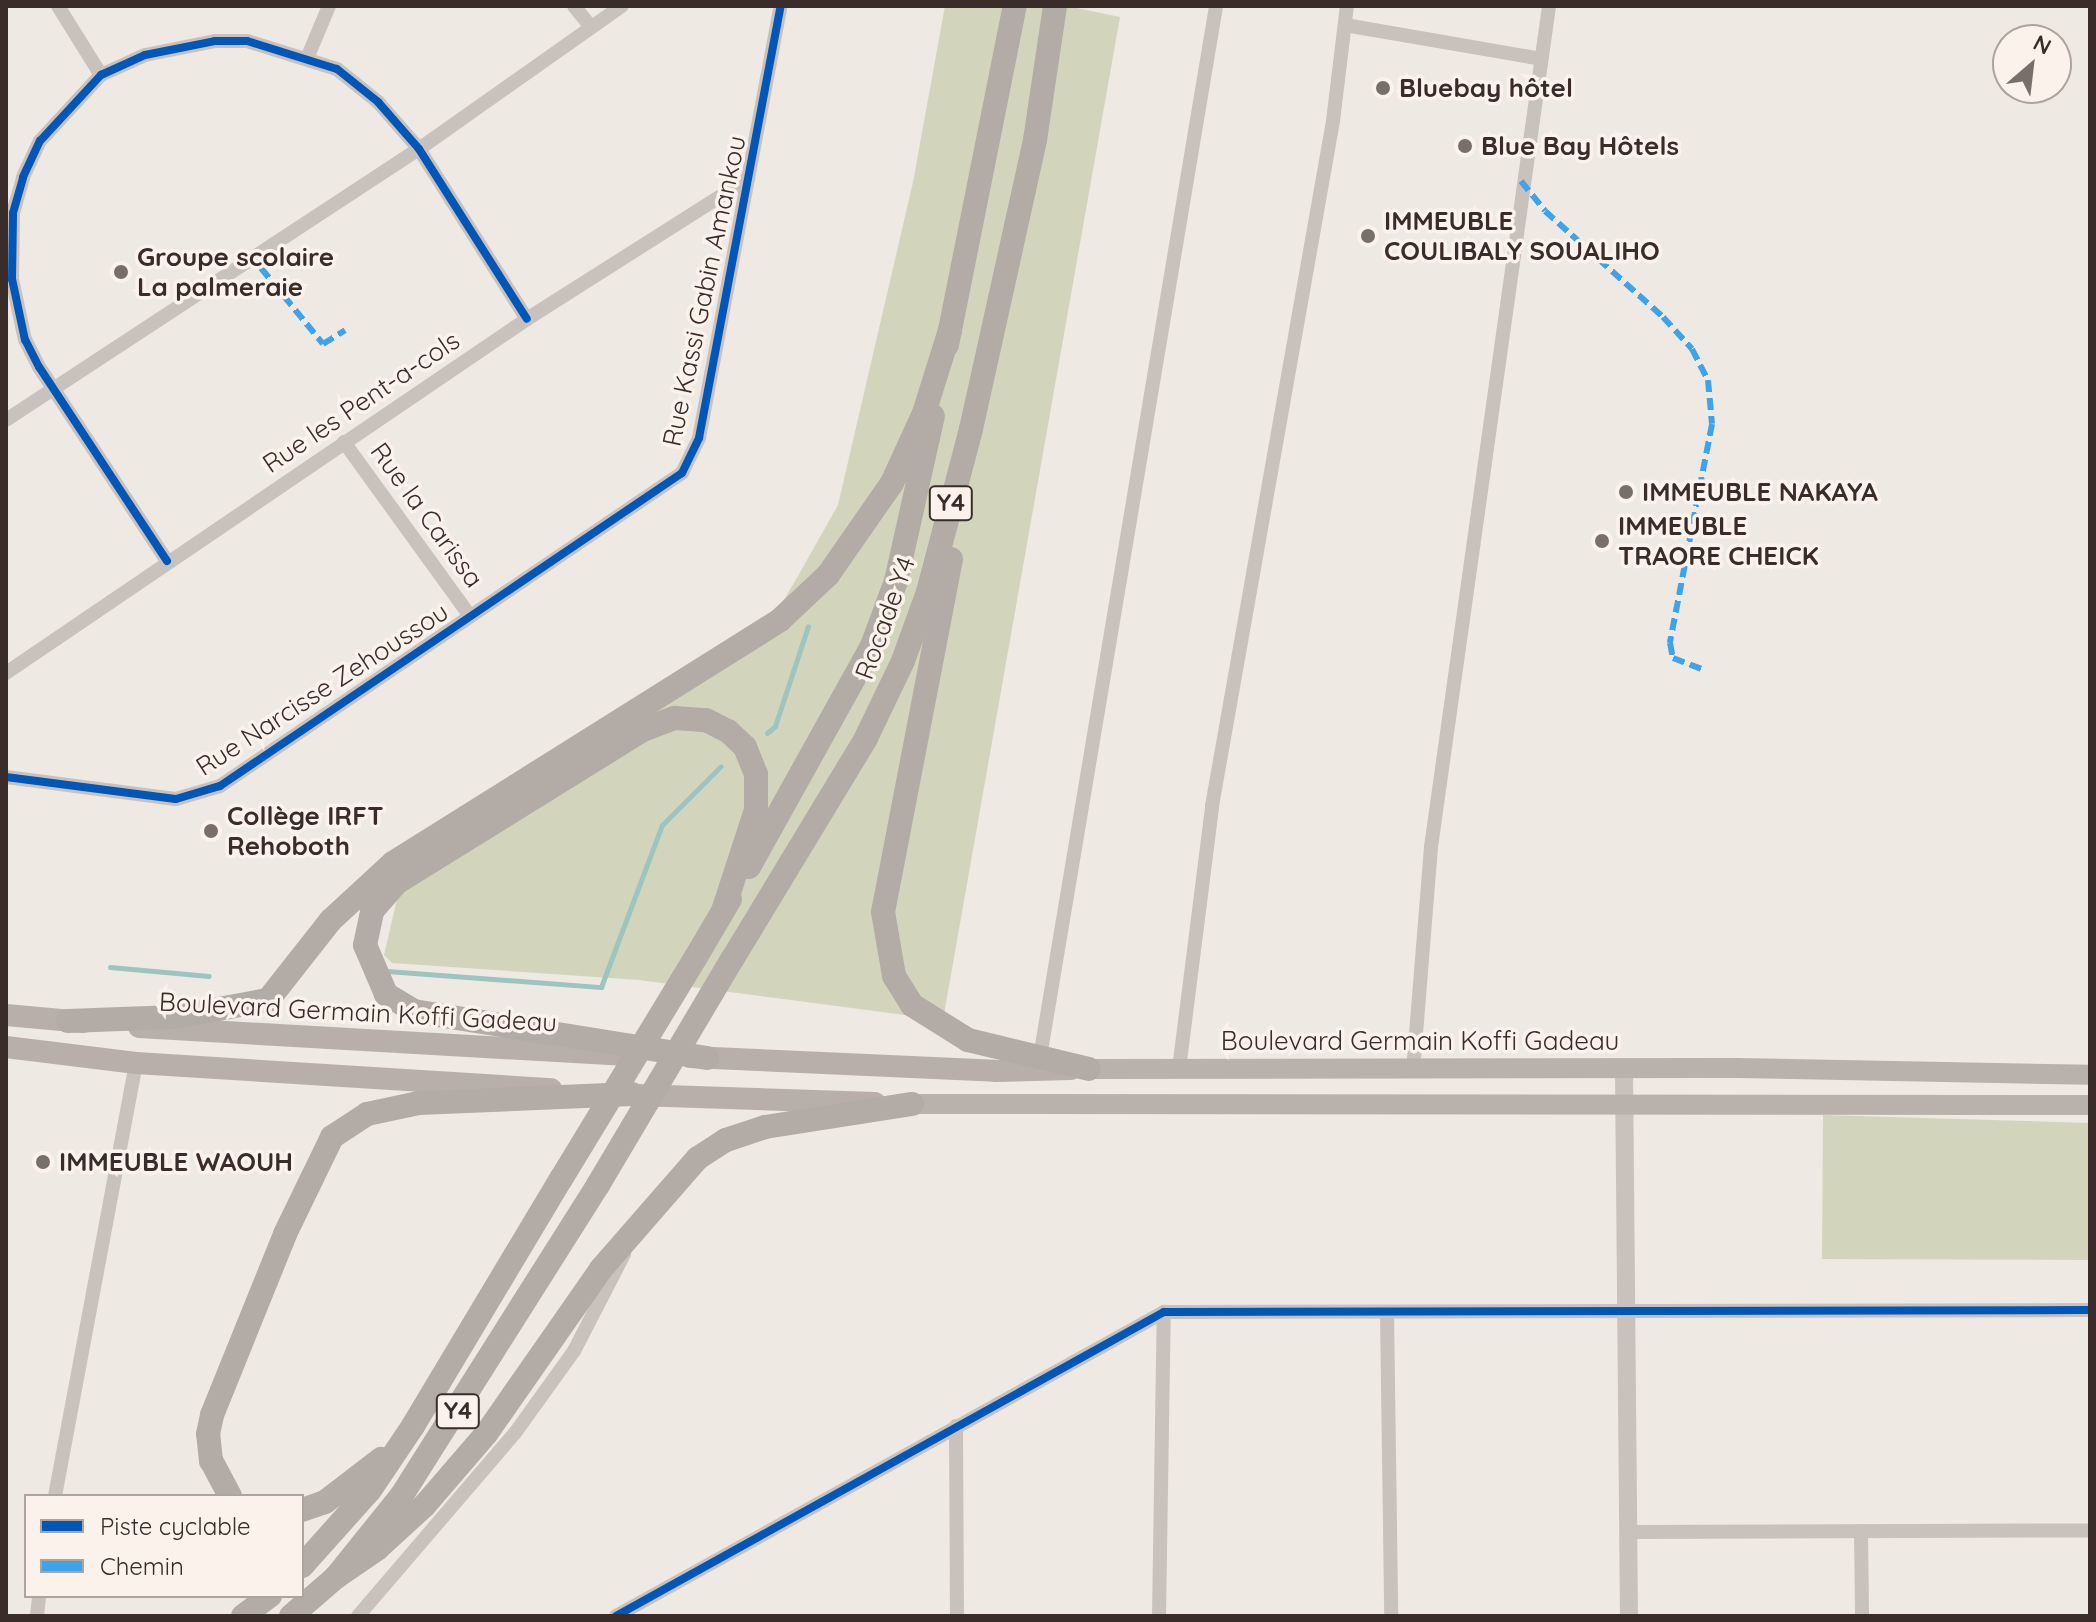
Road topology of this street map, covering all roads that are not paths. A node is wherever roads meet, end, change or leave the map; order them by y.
1 (58, 6) edge
2 (329, 6) edge
3 (574, 6) edge
4 (622, 6) edge
5 (781, 6) edge
6 (1015, 6) edge
7 (1055, 6) edge
8 (1216, 6) edge
9 (1347, 6) edge
10 (1549, 6) edge
11 (1345, 25) junction
12 (591, 27) junction
13 (308, 56) junction
14 (1541, 59) junction
15 (101, 75) junction
16 (419, 149) junction
17 (748, 179) junction
18 (8, 250) edge
19 (527, 319) junction
20 (950, 330) junction
21 (53, 388) junction
22 (6, 420) edge
23 (971, 429) junction
24 (344, 442) junction
25 (167, 561) junction
26 (470, 616) junction
27 (6, 673) edge
28 (6, 777) edge
29 (723, 911) junction
30 (6, 1015) edge
31 (68, 1021) junction
32 (6, 1047) edge
33 (707, 1058) junction
34 (136, 1063) junction
35 (1038, 1064) junction
36 (1089, 1069) joint
37 (1179, 1069) junction
38 (1624, 1069) junction
39 (1413, 1071) junction
40 (2090, 1075) edge
41 (632, 1094) junction
42 (1624, 1102) junction
43 (912, 1104) junction
44 (2090, 1105) edge
45 (645, 1215) junction
46 (2090, 1310) edge
47 (1164, 1312) junction
48 (1387, 1312) junction
49 (1626, 1312) junction
50 (413, 1426) junction
51 (956, 1426) junction
52 (55, 1494) edge
53 (229, 1494) edge
54 (304, 1509) edge
55 (2090, 1530) edge
56 (1861, 1531) junction
57 (1628, 1532) junction
58 (304, 1564) edge
59 (336, 1577) junction
60 (267, 1598) edge
61 (243, 1616) edge
62 (291, 1616) edge
63 (358, 1616) edge
64 (616, 1616) edge
65 (957, 1616) edge
66 (1159, 1616) edge
67 (1391, 1616) edge
68 (1629, 1616) edge
69 (1862, 1616) edge

1 - 15 street
2 - 13 street
3 - 12 street
4 - 12 street
5 - 17 street, Rue Kassi Gabin Amankou
6 - 20 highway, Rocade Y4 / Y4
7 - 23 highway, Rocade Y4 / Y4
8 - 35 street
9 - 11 street
10 - 14 street
11 - 14 street
11 - 37 street
12 - 16 street
13 - 15 street
13 - 16 street
14 - 39 street
15 - 18 street
16 - 19 street
16 - 21 street
17 - 19 street, Rue les Pent-a-cols
17 - 26 street, Rue Kassi Gabin Amankou
18 - 21 street
19 - 24 street, Rue les Pent-a-cols
20 - 29 highway, Rocade Y4 / Y4
20 - 31 highway
21 - 22 street
21 - 25 street
23 - 35 highway
23 - 59 highway, Rocade Y4 / Y4, bridge
24 - 25 street, Rue les Pent-a-cols
24 - 26 street, Rue la Carissa
25 - 27 street, Rue les Pent-a-cols
26 - 28 street, Rue Narcisse Zehoussou
29 - 33 highway
29 - 50 highway, Rocade Y4 / Y4, bridge
30 - 31 main road, Boulevard Germain Koffi Gadeau
31 - 33 main road, Boulevard Germain Koffi Gadeau
32 - 34 main road
33 - 35 main road, Boulevard Germain Koffi Gadeau
34 - 41 main road
34 - 52 street
35 - 36 highway
36 - 37 main road, Boulevard Germain Koffi Gadeau
37 - 39 main road, Boulevard Germain Koffi Gadeau
38 - 39 main road, Boulevard Germain Koffi Gadeau
38 - 40 main road, Boulevard Germain Koffi Gadeau
38 - 42 street
41 - 43 main road
41 - 53 highway
42 - 43 main road
42 - 44 main road
42 - 49 street
43 - 45 highway
45 - 59 highway
45 - 63 street
46 - 49 street
47 - 48 street
47 - 51 street
47 - 66 street
48 - 49 street
48 - 67 street
49 - 57 street
50 - 54 highway
50 - 58 highway, Y4
51 - 64 street
51 - 65 street
55 - 56 street
56 - 57 street
56 - 69 street
57 - 68 street
59 - 62 highway, Y4
60 - 61 highway

